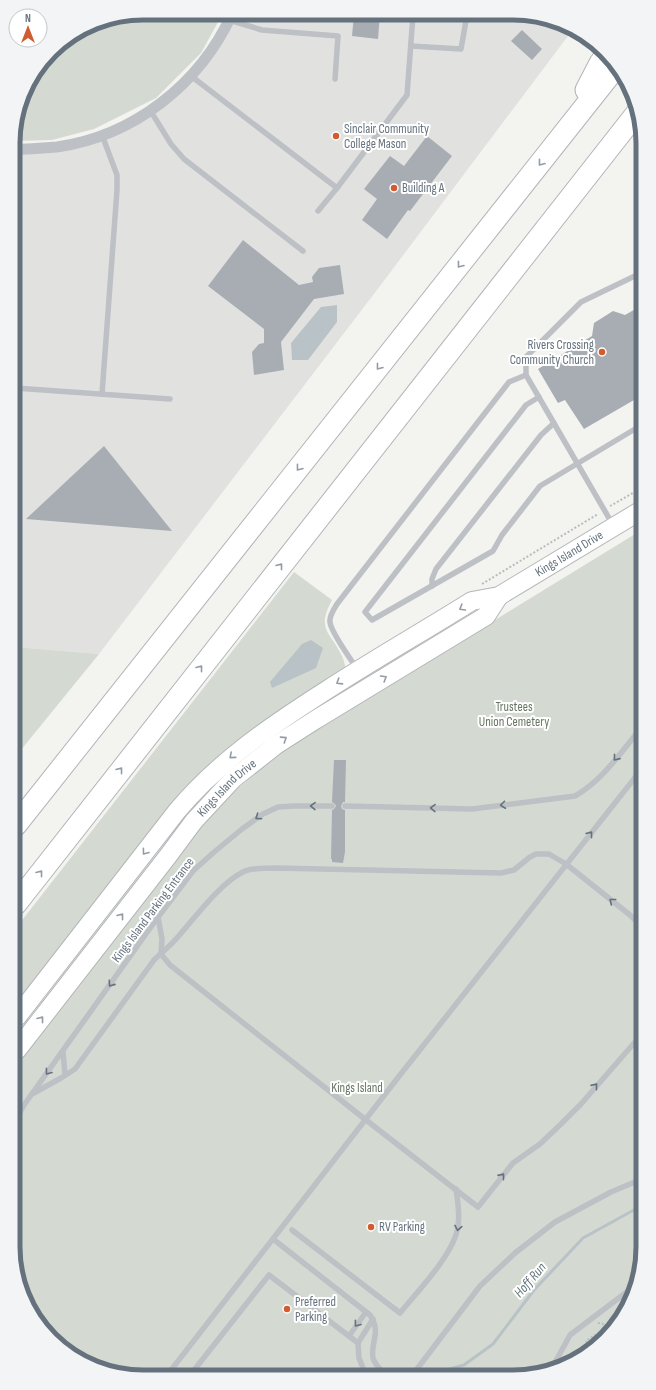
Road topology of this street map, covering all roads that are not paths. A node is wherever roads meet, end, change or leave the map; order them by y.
1 (228, 20) edge
2 (237, 20) edge
3 (414, 20) edge
4 (466, 20) edge
5 (411, 46) junction
6 (602, 59) edge
7 (612, 72) edge
8 (191, 76) junction
9 (335, 79) dead end
10 (150, 110) junction
11 (633, 116) edge
12 (565, 132) junction
13 (102, 135) junction
14 (20, 149) edge
15 (337, 188) junction
16 (318, 211) dead end
17 (303, 251) dead end
18 (636, 275) edge
19 (526, 375) junction
20 (20, 388) edge
21 (102, 394) junction
22 (539, 397) junction
23 (170, 399) dead end
24 (554, 423) junction
25 (636, 428) edge
26 (577, 464) junction
27 (636, 513) edge
28 (614, 527) junction
29 (432, 586) junction
30 (499, 596) junction
31 (358, 670) junction
32 (636, 734) edge
33 (636, 776) edge
34 (332, 806) dead end
35 (345, 806) dead end
36 (20, 820) edge
37 (566, 864) junction
38 (20, 899) edge
39 (158, 917) junction
40 (636, 920) edge
41 (161, 954) junction
42 (20, 1013) edge
43 (636, 1041) edge
44 (20, 1046) edge
45 (63, 1052) junction
46 (65, 1076) junction
47 (34, 1092) junction
48 (20, 1113) edge
49 (366, 1120) junction
50 (636, 1182) edge
51 (456, 1189) junction
52 (292, 1230) dead end
53 (273, 1240) junction
54 (628, 1291) edge
55 (366, 1312) junction
56 (373, 1319) junction
57 (349, 1336) junction
58 (358, 1343) junction
59 (555, 1363) edge
60 (171, 1370) edge
61 (194, 1370) edge
62 (364, 1370) edge
63 (381, 1370) edge
64 (416, 1370) edge

1 - 8 street
2 - 9 lane
3 - 5 lane
4 - 5 lane
5 - 15 lane
6 - 12 highway
7 - 12 highway
8 - 10 street
8 - 15 lane
10 - 13 street
10 - 17 lane
38 -> 11 highway
12 -> 36 highway
13 - 14 street
13 - 21 lane
15 - 16 lane
18 - 19 lane
19 - 22 lane
19 - 31 lane
20 - 21 lane
21 - 23 lane
22 - 24 lane
22 - 29 lane
24 - 26 lane
24 - 29 lane
25 - 26 lane
26 - 28 lane
26 - 29 lane
27 - 28 main road, Kings Island Drive
28 - 30 main road, Kings Island Drive
30 -> 31 main road, Kings Island Drive
44 -> 30 main road, Kings Island Drive
31 -> 42 main road, Kings Island Drive
32 -> 35 lane
37 -> 33 lane
34 -> 39 lane, Kings Island Parking Entrance
40 -> 37 lane
37 - 41 lane
37 - 49 lane
39 - 41 lane
39 -> 45 lane, Kings Island Parking Entrance
41 - 46 lane
41 - 49 lane
51 -> 43 lane
45 - 46 lane
45 -> 47 lane, Kings Island Parking Entrance
46 - 47 lane
47 - 48 lane, Kings Island Parking Entrance
49 - 51 lane
49 - 53 lane
50 - 64 lane
51 -> 52 lane
53 - 55 lane
53 - 60 lane
54 - 59 lane
55 - 56 lane
55 -> 57 lane
56 - 58 lane
56 - 63 lane
57 - 58 lane
57 - 61 lane
58 - 62 lane

